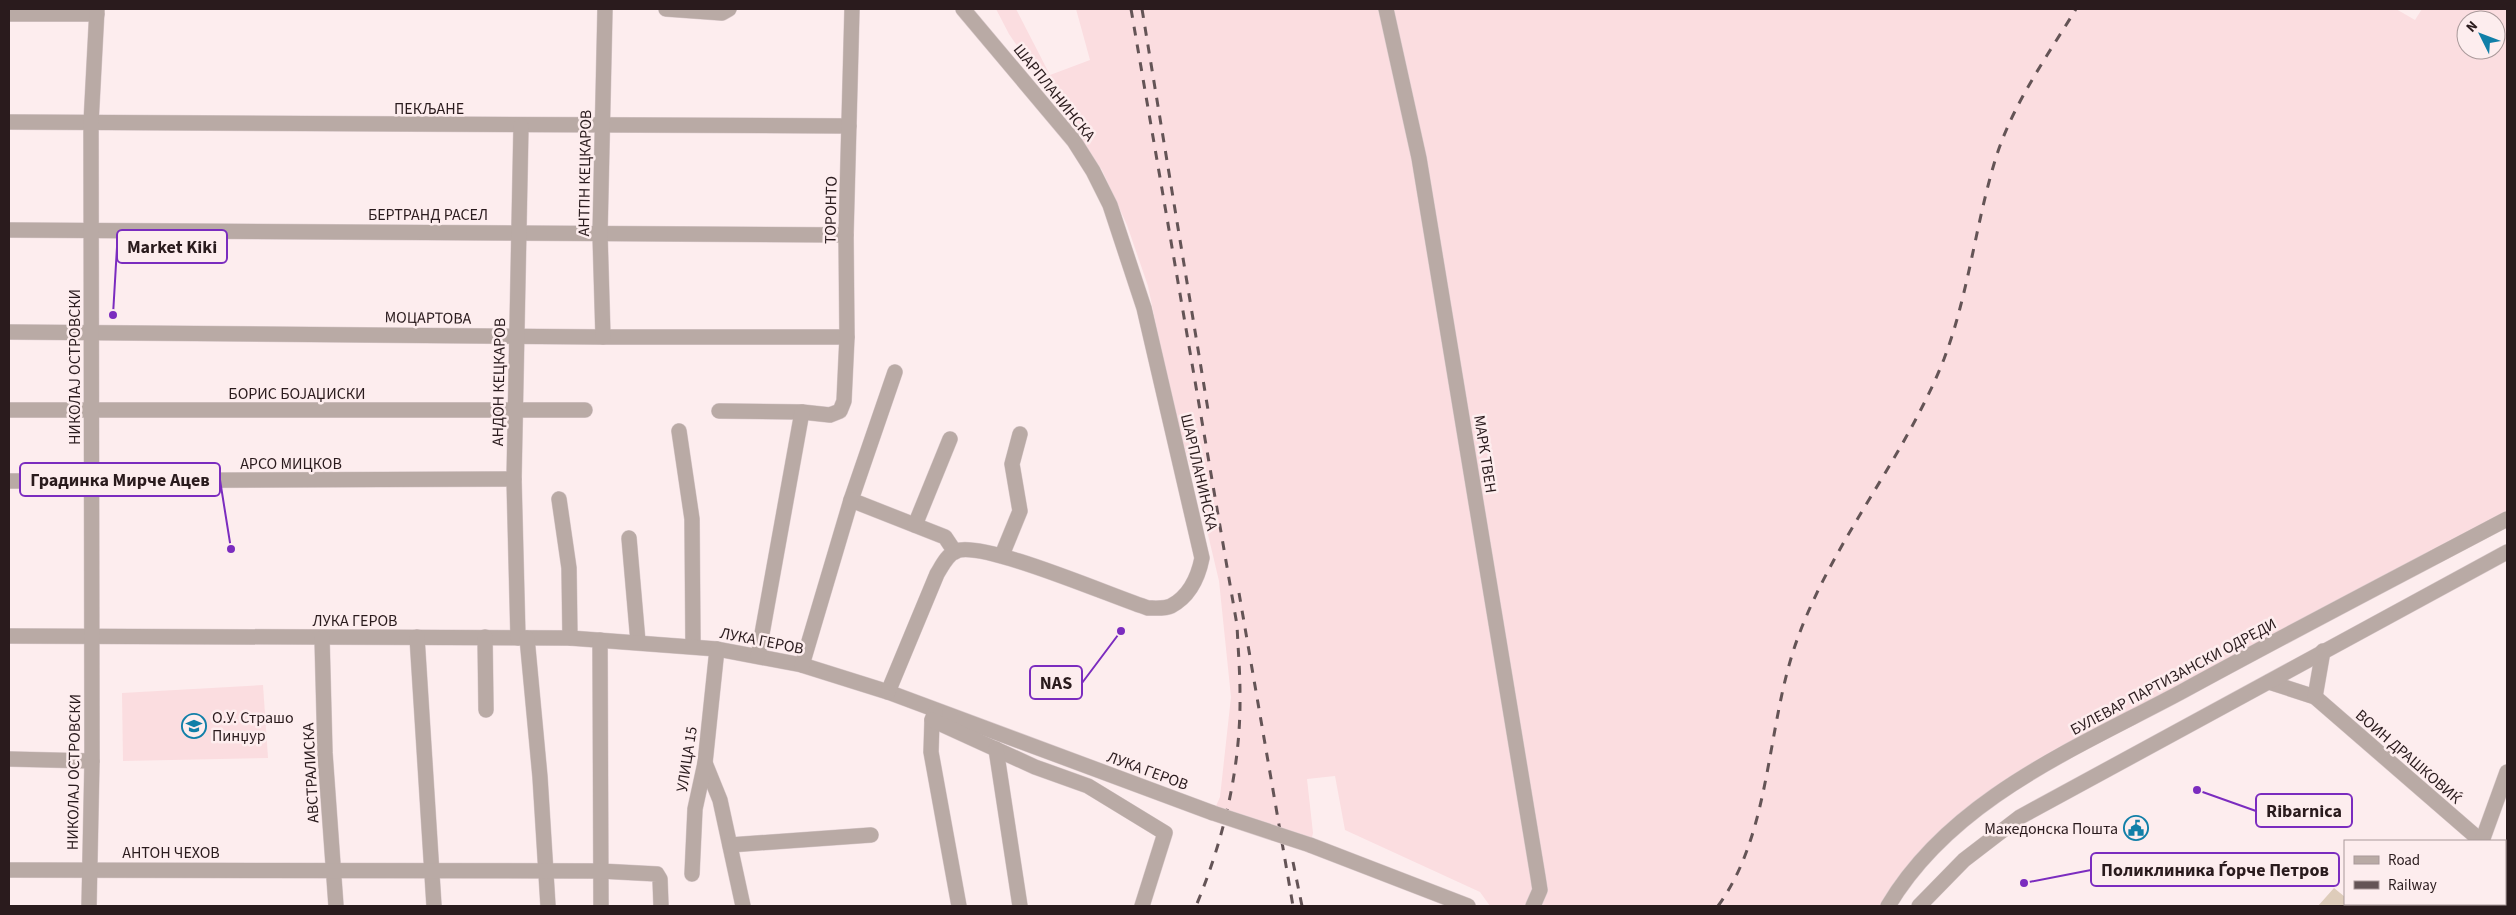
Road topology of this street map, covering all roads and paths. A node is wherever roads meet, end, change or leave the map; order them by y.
1 (605, 9) edge
2 (666, 9) edge
3 (729, 9) edge
4 (852, 9) edge
5 (963, 9) edge
6 (1386, 9) edge
7 (97, 12) edge
8 (9, 14) edge
9 (9, 122) edge
10 (91, 123) junction
11 (521, 126) junction
12 (603, 126) junction
13 (849, 126) junction
14 (9, 230) edge
15 (90, 230) junction
16 (519, 232) junction
17 (600, 234) junction
18 (846, 235) junction
19 (92, 331) junction
20 (9, 332) edge
21 (516, 336) junction
22 (603, 337) junction
23 (848, 337) junction
24 (895, 372) dead end
25 (9, 410) edge
26 (516, 410) junction
27 (585, 410) dead end
28 (91, 411) junction
29 (719, 411) dead end
30 (802, 412) junction
31 (679, 431) dead end
32 (1020, 434) dead end
33 (950, 439) dead end
34 (514, 479) junction
35 (9, 481) edge
36 (92, 482) junction
37 (559, 499) dead end
38 (851, 500) junction
39 (2507, 518) edge
40 (915, 525) junction
41 (628, 538) dead end
42 (955, 552) junction
43 (2507, 552) edge
44 (1002, 555) junction
45 (9, 636) edge
46 (92, 636) junction
47 (417, 637) junction
48 (485, 637) junction
49 (322, 638) junction
50 (523, 638) junction
51 (570, 638) junction
52 (600, 640) junction
53 (638, 642) junction
54 (693, 646) junction
55 (717, 649) junction
56 (2323, 652) junction
57 (758, 656) junction
58 (802, 665) junction
59 (2269, 682) junction
60 (888, 692) junction
61 (2315, 697) junction
62 (486, 710) dead end
63 (934, 715) junction
64 (996, 749) junction
65 (9, 759) edge
66 (92, 761) junction
67 (705, 763) junction
68 (2507, 772) edge
69 (870, 834) dead end
70 (2480, 840) edge
71 (2481, 840) edge
72 (730, 845) junction
73 (89, 869) junction
74 (9, 870) edge
75 (432, 870) junction
76 (333, 871) junction
77 (600, 871) junction
78 (544, 872) junction
79 (692, 874) dead end
80 (1888, 903) edge
81 (89, 906) edge
82 (336, 906) edge
83 (434, 906) edge
84 (548, 906) edge
85 (601, 906) edge
86 (661, 906) edge
87 (743, 906) edge
88 (959, 906) edge
89 (1020, 906) edge
90 (1142, 906) edge
91 (1468, 906) edge
92 (1533, 906) edge
93 (1919, 906) edge

1 - 12 street, АНТПН КЕЦКАРОВ
2 - 3 street
4 - 13 street, ТОРОНТО
5 - 44 street, ШАРПЛАНИНСКА
6 - 92 street, МАРК ТВЕН
7 - 8 street
7 - 10 street, НИКОЛАЈ ОСТРОВСКИ
9 - 10 street, ПЕКЉАНЕ
10 - 11 street, ПЕКЉАНЕ
10 - 15 street, НИКОЛАЈ ОСТРОВСКИ
11 - 12 street, ПЕКЉАНЕ
11 - 16 street, АНДОН КЕЦКАРОВ
12 - 13 street, ПЕКЉАНЕ
12 - 17 street, АНТПН КЕЦКАРОВ
13 - 18 street, ТОРОНТО
14 - 15 street, БЕРТРАНД РАСЕЛ
15 - 16 street, БЕРТРАНД РАСЕЛ
15 - 19 street, НИКОЛАЈ ОСТРОВСКИ
16 - 17 street, БЕРТРАНД РАСЕЛ
16 - 21 street, АНДОН КЕЦКАРОВ
17 - 18 street, БЕРТРАНД РАСЕЛ
17 - 22 street, АНТПН КЕЦКАРОВ
18 - 23 street, ТОРОНТО
19 - 20 street, МОЦАРТОВА
19 - 21 street, МОЦАРТОВА
19 - 28 street, НИКОЛАЈ ОСТРОВСКИ
21 - 22 street, МОЦАРТОВА
21 - 26 street, АНДОН КЕЦКАРОВ
22 - 23 street, МОЦАРТОВА
23 - 30 street, ТОРОНТО
24 - 38 street
25 - 28 street, БОРИС БОЈАЏИСКИ
26 - 27 street, БОРИС БОЈАЏИСКИ
26 - 28 street, БОРИС БОЈАЏИСКИ
26 - 34 street, АНДОН КЕЦКАРОВ
28 - 36 street, НИКОЛАЈ ОСТРОВСКИ
29 - 30 street
30 - 57 street
31 - 54 street
32 - 44 street
33 - 40 street
34 - 36 street, АРСО МИЦКОВ
34 - 50 street, АНДОН КЕЦКАРОВ
35 - 36 street, АРСО МИЦКОВ
36 - 46 street, НИКОЛАЈ ОСТРОВСКИ
37 - 51 street
38 - 40 street
38 - 58 street
39 - 80 street, БУЛЕВАР ПАРТИЗАНСКИ ОДРЕДИ
40 - 42 street
41 - 53 street
42 - 44 street, ШАРПЛАНИНСКА
42 - 60 street
43 - 56 street
45 - 46 street, ЛУКА ГЕРОВ
46 - 49 street, ЛУКА ГЕРОВ
46 - 66 street, НИКОЛАЈ ОСТРОВСКИ
47 - 48 street, ЛУКА ГЕРОВ
47 - 49 street, ЛУКА ГЕРОВ
47 - 75 street
48 - 50 street, ЛУКА ГЕРОВ
48 - 62 street
49 - 76 street, АВСТРАЛИСКА
50 - 51 street, ЛУКА ГЕРОВ
50 - 78 street, АНДОН КЕЦКАРОВ
51 - 52 street, ЛУКА ГЕРОВ
52 - 53 street, ЛУКА ГЕРОВ
52 - 77 street
53 - 54 street, ЛУКА ГЕРОВ
54 - 55 street, ЛУКА ГЕРОВ
55 - 57 street, ЛУКА ГЕРОВ
55 - 67 street, УЛИЦА 15
56 - 59 street
56 - 61 street
57 - 58 street, ЛУКА ГЕРОВ
58 - 60 street, ЛУКА ГЕРОВ
59 - 61 street, ВОИН ДРАШКОВИЌ
59 - 93 street
60 - 63 street, ЛУКА ГЕРОВ
61 - 70 street, ВОИН ДРАШКОВИЌ
63 - 64 street
63 - 88 street
63 - 91 street, ЛУКА ГЕРОВ, bridge
64 - 89 street
64 - 90 street
65 - 66 street
66 - 73 street, НИКОЛАЈ ОСТРОВСКИ
67 - 72 street
67 - 79 street, УЛИЦА 15
68 - 71 street
69 - 72 street
72 - 87 street
73 - 74 street, АНТОН ЧЕХОВ
73 - 76 street, АНТОН ЧЕХОВ
73 - 81 street, НИКОЛАЈ ОСТРОВСКИ
75 - 76 street, АНТОН ЧЕХОВ
75 - 78 street, АНТОН ЧЕХОВ
75 - 83 street
76 - 82 street, АВСТРАЛИСКА
77 - 78 street, АНТОН ЧЕХОВ
77 - 85 street
77 - 86 street, АНТОН ЧЕХОВ
78 - 84 street, АНДОН КЕЦКАРОВ

